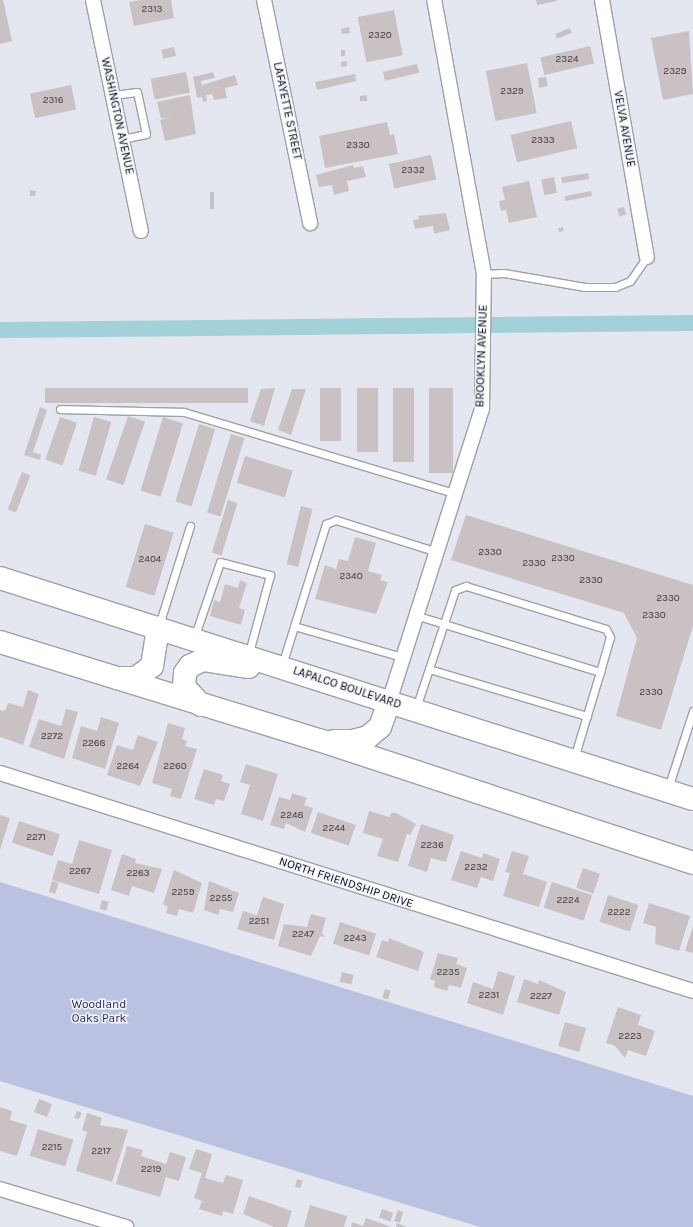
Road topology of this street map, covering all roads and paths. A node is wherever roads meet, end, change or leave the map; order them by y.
1 (94, 0) edge
2 (264, 0) edge
3 (434, 0) edge
4 (602, 0) edge
5 (113, 95) junction
6 (122, 139) junction
7 (310, 222) dead end
8 (141, 231) dead end
9 (647, 257) joint
10 (484, 274) junction
11 (60, 409) dead end
12 (454, 492) junction
13 (190, 526) dead end
14 (434, 551) junction
15 (0, 578) edge
16 (414, 615) junction
17 (443, 624) junction
18 (294, 626) junction
19 (158, 627) junction
20 (194, 639) junction
21 (0, 642) edge
22 (248, 656) junction
23 (402, 657) junction
24 (282, 667) junction
25 (429, 668) junction
26 (600, 672) junction
27 (116, 678) junction
28 (327, 682) junction
29 (389, 702) junction
30 (201, 705) junction
31 (416, 710) junction
32 (693, 711) edge
33 (587, 716) junction
34 (319, 740) junction
35 (573, 760) junction
36 (0, 773) edge
37 (667, 790) junction
38 (693, 799) edge
39 (693, 863) edge
40 (693, 991) edge
41 (0, 1189) edge
42 (126, 1227) edge

1 - 5 street, WASHINGTON AVENUE
2 - 7 street, LAFAYETTE STREET
3 - 10 street, BROOKLYN AVENUE
4 - 9 street, VELVA AVENUE
5 - 6 street, WASHINGTON AVENUE
5 - 6 lane
6 - 8 street, WASHINGTON AVENUE
9 - 10 lane
10 - 12 street, BROOKLYN AVENUE
11 - 12 lane
12 - 14 street, BROOKLYN AVENUE
13 - 19 lane
14 - 16 street, BROOKLYN AVENUE
14 - 18 lane
15 - 19 main road, LAPALCO BOULEVARD
16 - 17 lane
16 - 23 street, BROOKLYN AVENUE
17 - 25 lane
17 - 26 lane
17 - 26 lane
18 - 23 lane
18 - 24 lane
19 - 20 main road, LAPALCO BOULEVARD
19 - 27 main road
20 - 22 main road, LAPALCO BOULEVARD
20 - 22 lane
21 - 27 main road
22 - 24 main road, LAPALCO BOULEVARD
23 - 29 street, BROOKLYN AVENUE
24 - 28 main road, LAPALCO BOULEVARD
25 - 31 lane
25 - 33 lane
26 - 33 lane
27 - 30 main road
28 - 29 main road, LAPALCO BOULEVARD
28 - 30 main road
29 - 31 main road, LAPALCO BOULEVARD
29 - 34 main road
30 - 34 main road
31 - 35 main road, LAPALCO BOULEVARD
32 - 37 lane
33 - 35 lane
34 - 39 main road
35 - 37 main road, LAPALCO BOULEVARD
36 - 40 street, NORTH FRIENDSHIP DRIVE
37 - 38 main road, LAPALCO BOULEVARD
41 - 42 street

